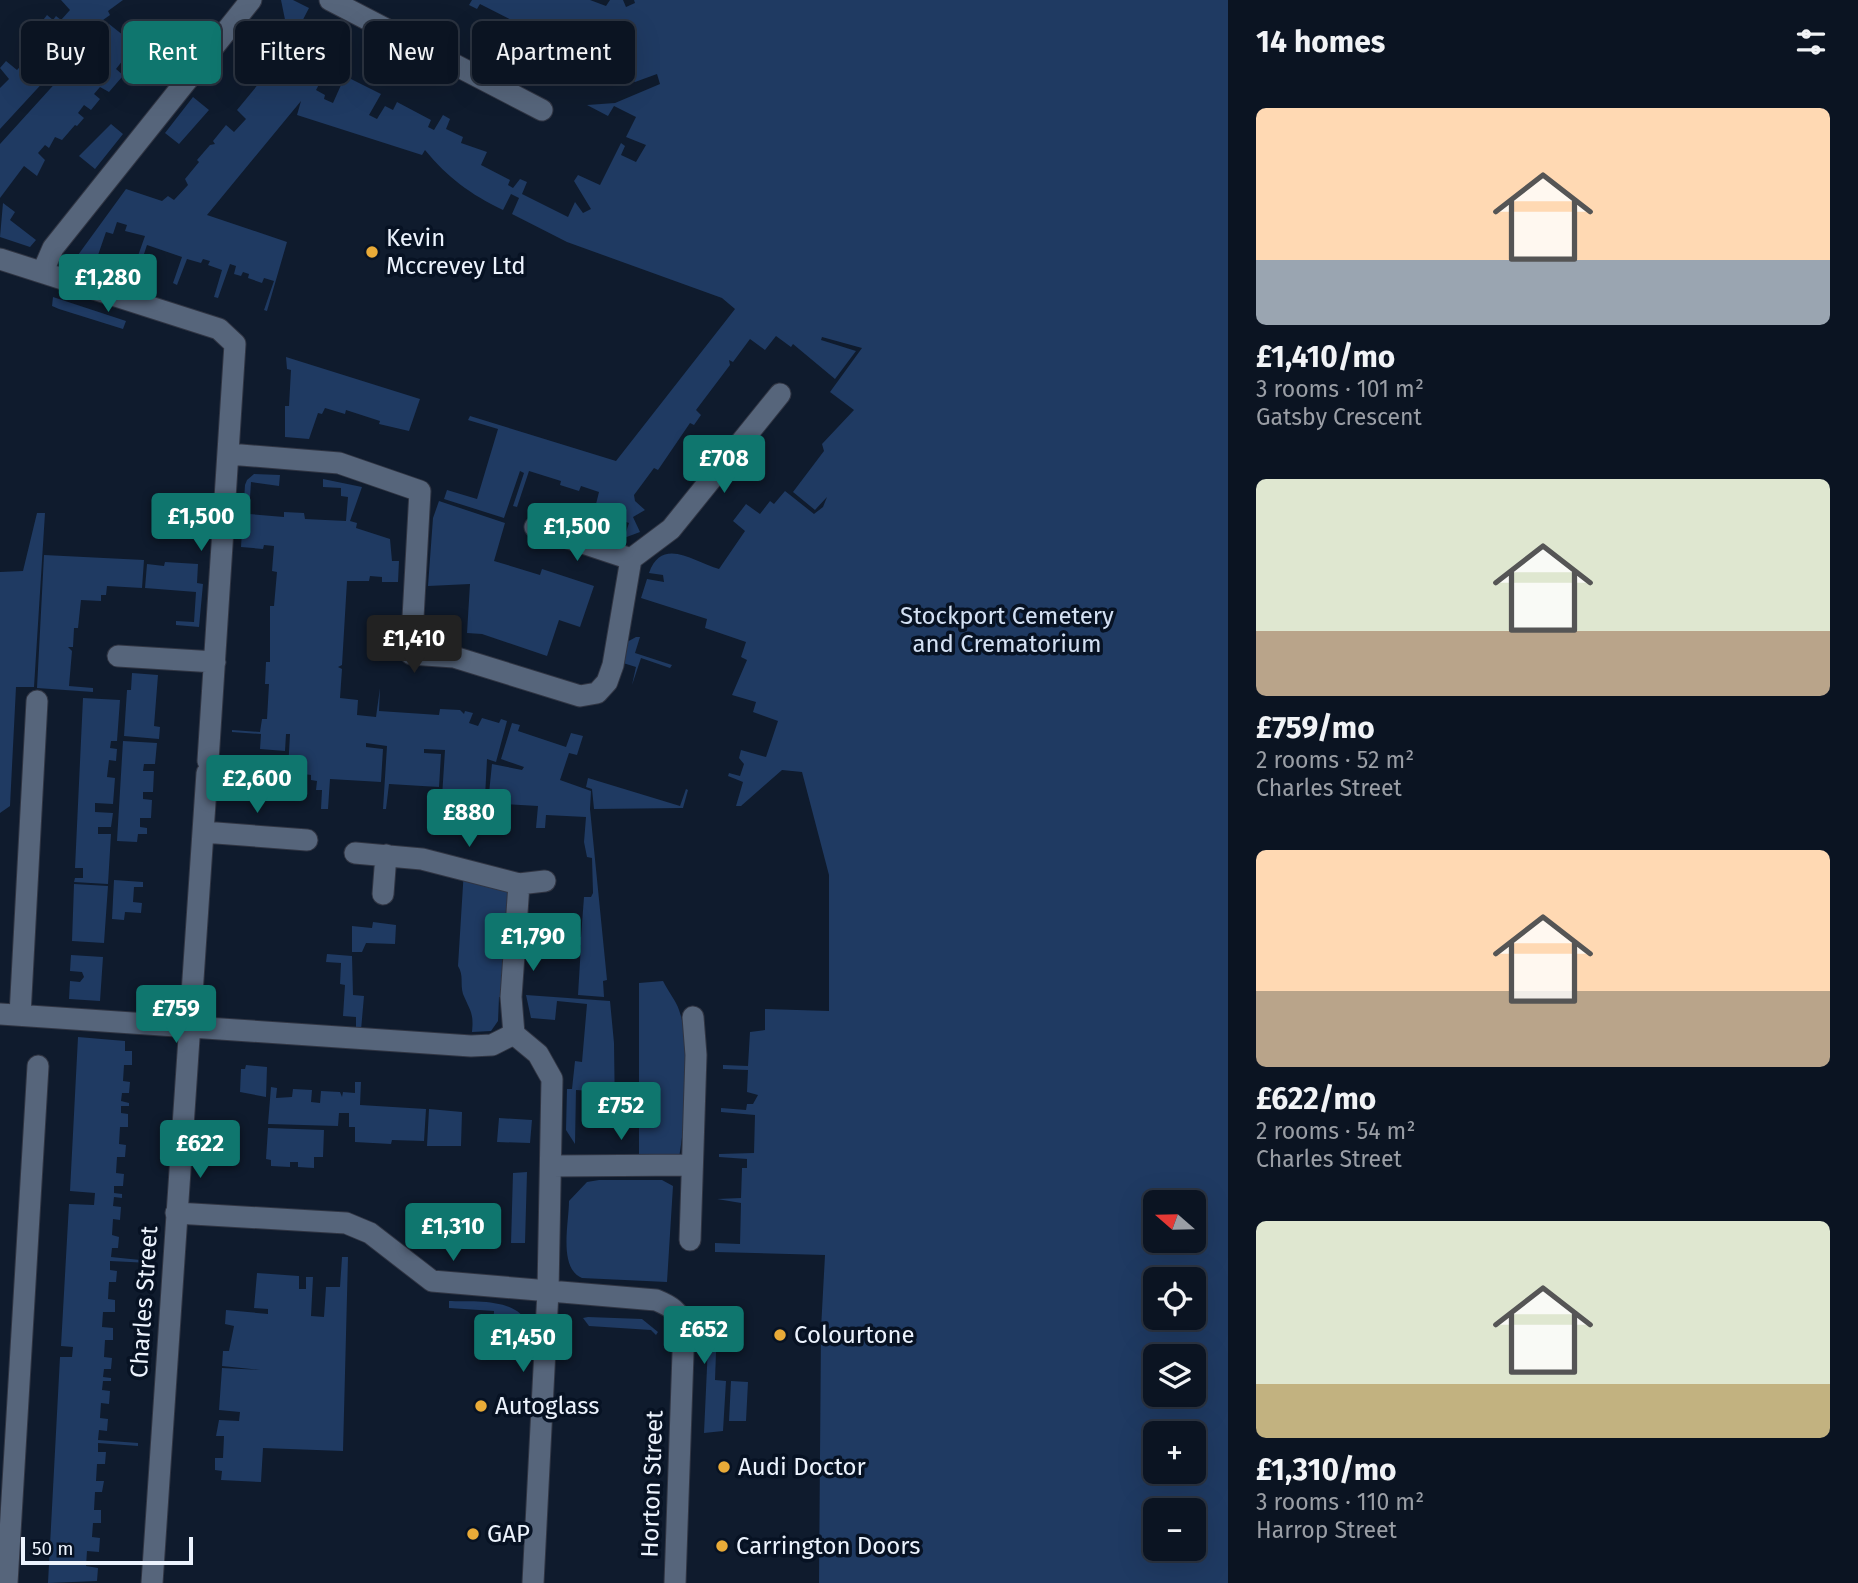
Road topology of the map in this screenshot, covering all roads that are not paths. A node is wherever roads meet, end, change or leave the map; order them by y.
1 (251, 0) edge
2 (330, 0) edge
3 (542, 110) dead end
4 (0, 259) edge
5 (43, 271) junction
6 (780, 394) dead end
7 (229, 454) junction
8 (535, 527) dead end
9 (631, 559) junction
10 (118, 656) dead end
11 (215, 662) junction
12 (37, 701) dead end
13 (203, 832) junction
14 (307, 841) dead end
15 (355, 853) dead end
16 (386, 855) junction
17 (545, 881) dead end
18 (519, 884) junction
19 (383, 894) dead end
20 (10, 1014) edge
21 (693, 1017) dead end
22 (189, 1025) junction
23 (514, 1034) junction
24 (38, 1066) dead end
25 (691, 1165) junction
26 (551, 1166) junction
27 (176, 1213) junction
28 (690, 1240) dead end
29 (548, 1291) junction
30 (5, 1527) edge
31 (7, 1583) edge
32 (152, 1583) edge
33 (533, 1583) edge
34 (675, 1583) edge

1 - 5 street
2 - 3 street
4 - 5 street
5 - 7 street, Charles Street
6 - 9 street
7 - 9 street
7 - 11 street, Charles Street
8 - 9 street
10 - 11 street
11 - 13 street, Charles Street
12 - 20 street
13 - 14 street
13 - 22 street, Charles Street
15 - 16 street
16 - 18 street
16 - 19 street
17 - 18 street
18 - 23 street
20 - 22 street
21 - 25 street
22 - 23 street
22 - 27 street, Charles Street
23 - 26 street
24 - 30 street
25 - 26 street
25 - 28 street
26 - 29 street
27 - 29 street, Horton Street
27 - 32 street, Charles Street
29 - 33 street
29 - 34 street, Horton Street
30 - 31 street

